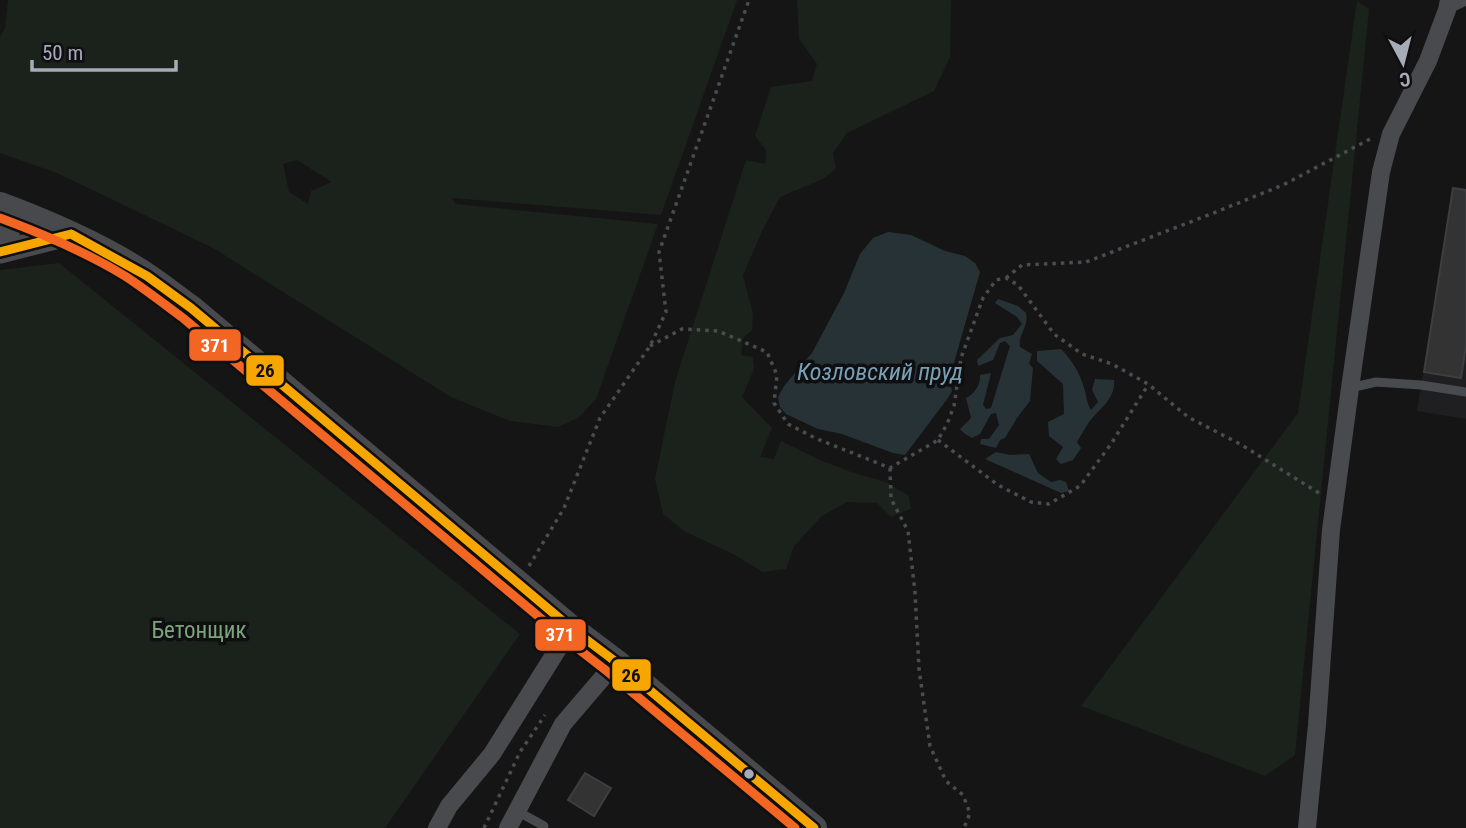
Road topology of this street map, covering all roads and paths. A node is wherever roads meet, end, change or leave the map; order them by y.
1 (749, 0) edge
2 (1466, 1) edge
3 (1450, 3) edge
4 (1391, 134) junction
5 (3, 206) edge
6 (71, 233) junction
7 (0, 241) edge
8 (0, 252) edge
9 (1006, 278) junction
10 (650, 346) junction
11 (1148, 384) junction
12 (1350, 388) junction
13 (1466, 391) edge
14 (938, 440) junction
15 (890, 468) junction
16 (1335, 502) junction
17 (518, 582) junction
18 (571, 628) junction
19 (616, 662) junction
20 (517, 811) junction
21 (544, 826) dead end
22 (437, 828) edge
23 (508, 828) edge
24 (814, 828) edge
25 (964, 828) edge
26 (1307, 828) edge

1 - 10 path
2 - 3 lane
3 - 4 street
4 - 9 path
4 - 12 street
5 - 6 main road
5 - 7 street
6 - 8 street
6 - 17 main road
9 - 11 path
9 - 14 path
10 - 15 path
10 - 17 path
11 - 14 path
11 - 16 path
12 - 13 lane
12 - 16 street
14 - 15 path
15 - 25 path
16 - 26 street
17 - 18 main road
18 - 19 main road
18 - 22 street
19 - 20 street
19 - 24 main road
20 - 21 lane
20 - 23 street

